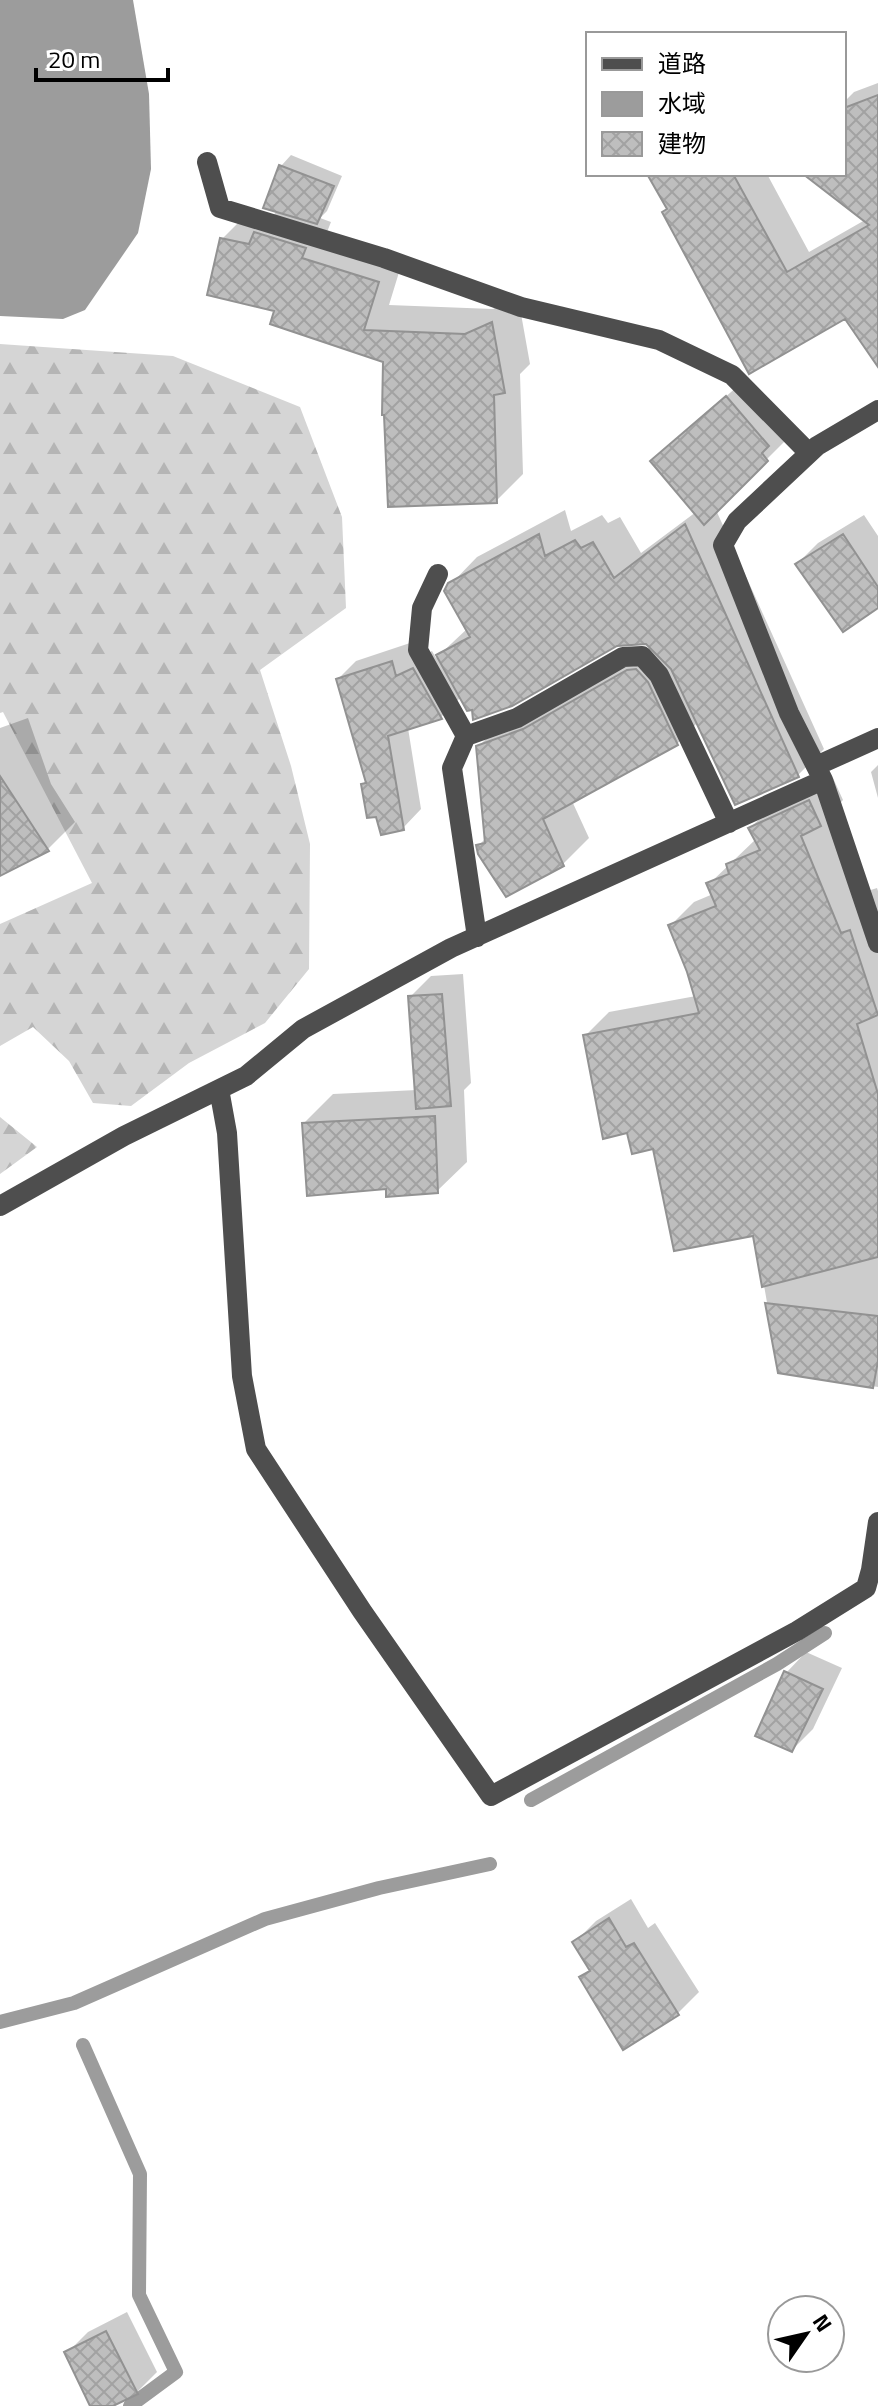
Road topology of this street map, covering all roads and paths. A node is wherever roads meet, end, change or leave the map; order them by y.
1 (207, 162) dead end
2 (878, 410) edge
3 (809, 453) junction
4 (438, 574) dead end
5 (466, 736) junction
6 (878, 738) edge
7 (820, 773) junction
8 (729, 823) junction
9 (477, 937) junction
10 (878, 943) edge
11 (219, 1089) junction
12 (0, 1206) edge
13 (878, 1522) edge

1 - 3 street
2 - 3 street
3 - 7 street
4 - 5 street
5 - 8 street
5 - 9 street
6 - 7 street
7 - 8 street
7 - 10 street
8 - 9 street
9 - 11 street
11 - 12 street
11 - 13 street

